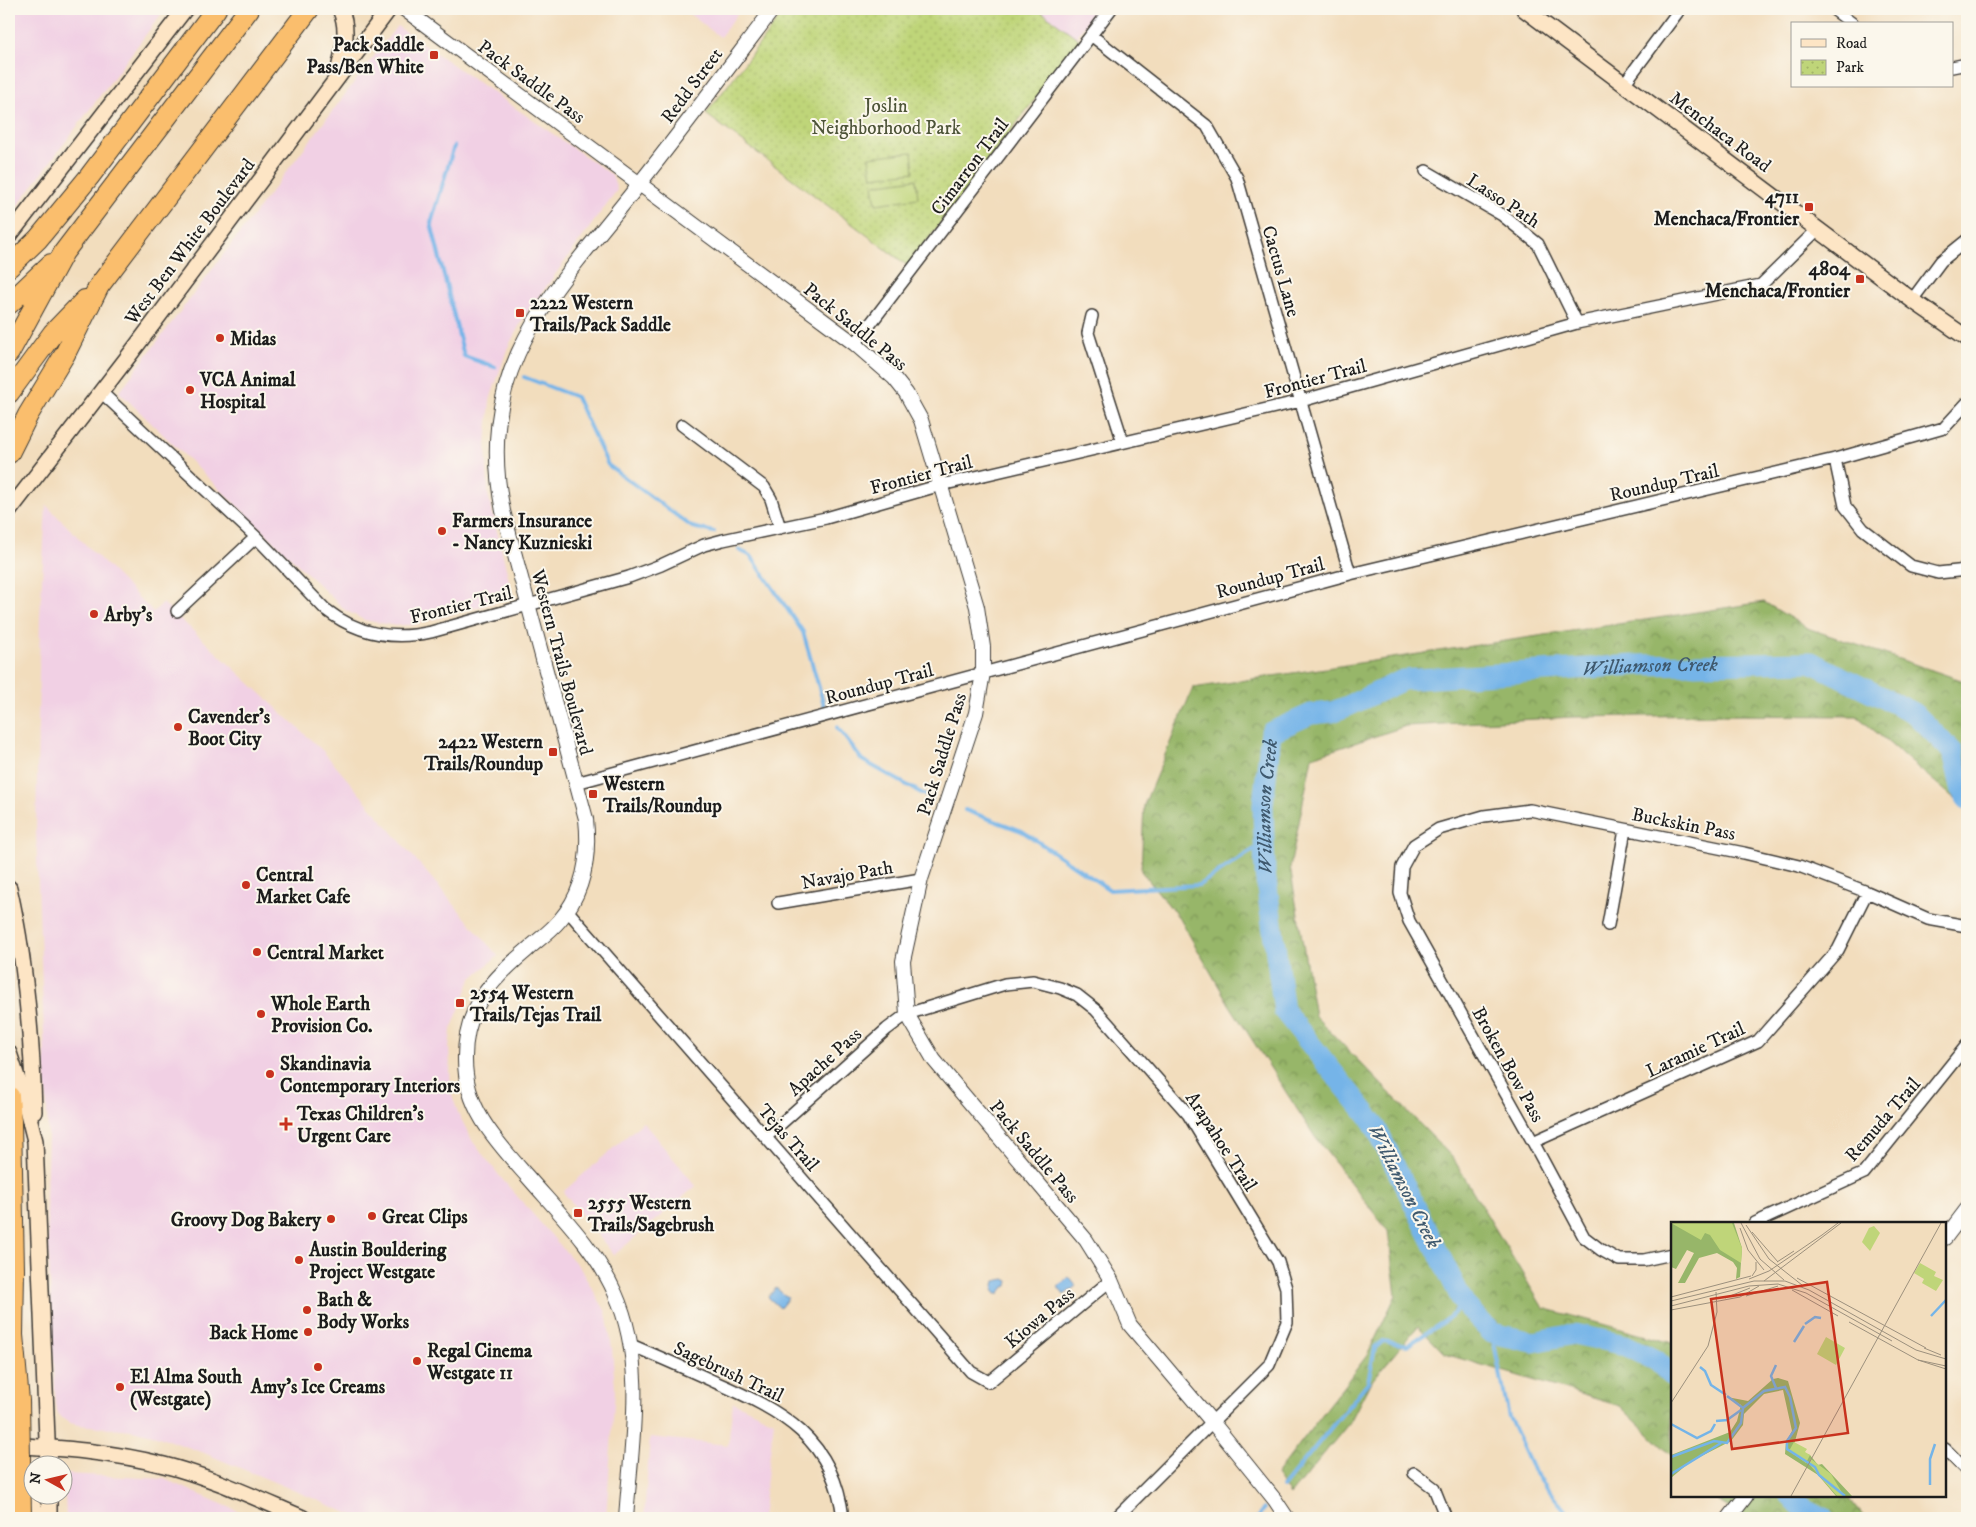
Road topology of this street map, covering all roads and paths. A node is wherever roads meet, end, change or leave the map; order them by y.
1 (185, 9) edge
2 (249, 9) edge
3 (309, 9) edge
4 (340, 9) edge
5 (389, 9) edge
6 (404, 9) edge
7 (773, 9) edge
8 (1111, 9) edge
9 (1524, 9) edge
10 (1680, 9) edge
11 (1833, 9) edge
12 (212, 15) edge
13 (1850, 22) edge
14 (1091, 35) junction
15 (1967, 64) edge
16 (1954, 67) edge
17 (337, 77) junction
18 (1624, 84) junction
19 (1426, 172) dead end
20 (640, 184) junction
21 (1818, 229) junction
22 (9, 236) edge
23 (1967, 240) edge
24 (64, 252) junction
25 (9, 267) edge
26 (99, 286) junction
27 (1912, 300) junction
28 (9, 304) edge
29 (1092, 316) dead end
30 (1577, 324) junction
31 (1967, 338) edge
32 (854, 344) junction
33 (9, 353) edge
34 (101, 392) junction
35 (9, 393) edge
36 (1301, 400) junction
37 (1967, 403) edge
38 (682, 425) dead end
39 (1124, 442) junction
40 (9, 453) edge
41 (1835, 460) junction
42 (941, 485) junction
43 (20, 497) junction
44 (9, 511) edge
45 (9, 518) edge
46 (780, 528) junction
47 (256, 537) junction
48 (1967, 570) edge
49 (1350, 574) junction
50 (528, 606) junction
51 (177, 610) dead end
52 (983, 674) junction
53 (576, 783) junction
54 (1625, 830) junction
55 (1402, 867) joint
56 (922, 879) junction
57 (9, 888) edge
58 (1867, 892) junction
59 (778, 903) dead end
60 (567, 910) junction
61 (1608, 925) dead end
62 (1967, 926) edge
63 (908, 1014) junction
64 (1967, 1045) edge
65 (9, 1053) edge
66 (9, 1096) edge
67 (766, 1137) junction
68 (35, 1141) junction
69 (1533, 1142) junction
70 (1965, 1215) edge
71 (1757, 1222) edge
72 (1946, 1237) edge
73 (1671, 1254) edge
74 (1111, 1280) junction
75 (9, 1312) edge
76 (13, 1335) junction
77 (631, 1345) junction
78 (989, 1382) joint
79 (1213, 1423) junction
80 (9, 1445) edge
81 (48, 1447) junction
82 (1946, 1450) edge
83 (48, 1454) edge
84 (1967, 1471) edge
85 (1414, 1474) dead end
86 (9, 1485) edge
87 (1745, 1497) edge
88 (49, 1504) edge
89 (1731, 1516) edge
90 (21, 1518) edge
91 (38, 1518) edge
92 (49, 1518) edge
93 (303, 1518) edge
94 (626, 1518) edge
95 (844, 1518) edge
96 (1116, 1518) edge
97 (1287, 1518) edge
98 (1446, 1518) edge

1 - 22 main road
2 - 24 highway
3 - 26 highway
4 - 17 main road
5 - 17 main road, West Ben White Boulevard
6 - 20 street, Pack Saddle Pass
7 - 20 street, Redd Street
8 - 14 street, Cimarron Trail
9 - 18 main road, Menchaca Road
10 - 18 street
11 - 13 street
12 - 25 highway
14 - 32 street, Cimarron Trail
14 - 36 street, Cactus Lane
15 - 16 street
17 - 34 main road, West Ben White Boulevard
18 - 21 main road, Menchaca Road
19 - 30 street, Lasso Path
20 - 32 street, Pack Saddle Pass
20 - 50 street, Western Trails Boulevard
21 - 27 main road, Menchaca Road
21 - 30 street, Frontier Trail
23 - 27 street
24 - 28 highway
24 - 33 highway
26 - 35 highway
26 - 40 highway
27 - 31 main road, Menchaca Road
29 - 39 street
30 - 36 street, Frontier Trail
32 - 42 street, Pack Saddle Pass
34 - 43 main road, West Ben White Boulevard
34 - 47 street, Frontier Trail
36 - 39 street, Frontier Trail
36 - 49 street, Cactus Lane
37 - 41 street, Roundup Trail
38 - 46 street
39 - 42 street, Frontier Trail
41 - 48 street
41 - 49 street, Roundup Trail
42 - 46 street, Frontier Trail
42 - 52 street, Pack Saddle Pass
43 - 44 main road, West Ben White Boulevard
43 - 45 main road, West Ben White Boulevard
46 - 50 street, Frontier Trail
47 - 50 street, Frontier Trail
47 - 51 street
49 - 52 street, Roundup Trail
50 - 53 street, Western Trails Boulevard
52 - 53 street, Roundup Trail
52 - 56 street, Pack Saddle Pass
53 - 60 street, Western Trails Boulevard
54 - 55 street, Buckskin Pass
54 - 58 street, Buckskin Pass
54 - 61 street
55 - 69 street, Broken Bow Pass
56 - 59 street, Navajo Path
56 - 63 street, Pack Saddle Pass
57 - 68 main road
58 - 62 street, Buckskin Pass
58 - 69 street, Laramie Trail
60 - 67 street, Tejas Trail
60 - 77 street, Western Trails Boulevard
63 - 67 street, Apache Pass
63 - 74 street, Pack Saddle Pass
63 - 79 street, Arapahoe Trail
64 - 71 street, Remuda Trail
65 - 68 main road
66 - 76 highway
67 - 78 street, Tejas Trail
68 - 81 main road
69 - 73 street, Broken Bow Pass
70 - 72 street
74 - 78 street, Kiowa Pass
74 - 79 street, Pack Saddle Pass
75 - 76 highway
76 - 90 highway, bridge
77 - 94 street, Western Trails Boulevard
77 - 95 street, Sagebrush Trail
79 - 96 street, Arapahoe Trail
79 - 97 street, Pack Saddle Pass
80 - 81 main road
81 - 83 main road
81 - 93 main road
82 - 84 street
85 - 98 street
86 - 91 main road
87 - 89 street
88 - 92 main road

